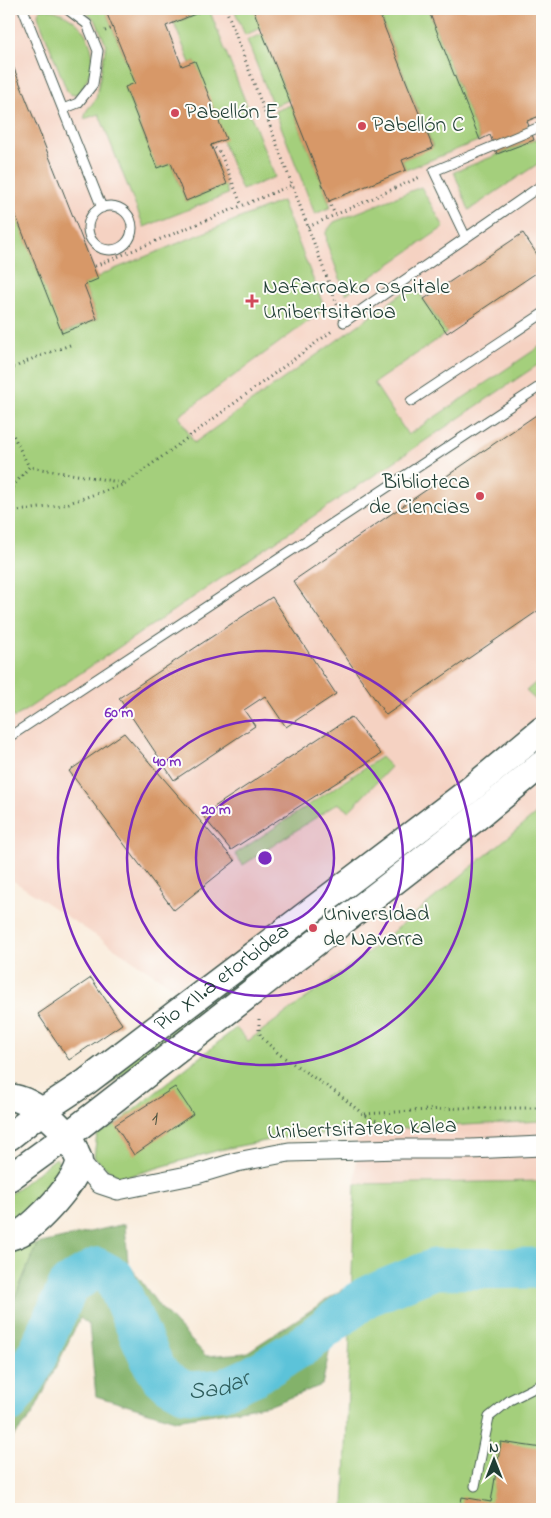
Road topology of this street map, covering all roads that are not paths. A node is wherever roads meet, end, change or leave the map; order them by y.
1 (23, 9) edge
2 (66, 9) edge
3 (63, 109) junction
4 (542, 126) edge
5 (542, 185) edge
6 (102, 208) junction
7 (466, 238) junction
8 (542, 314) edge
9 (344, 322) road end
10 (542, 385) edge
11 (411, 401) dead end
12 (542, 730) edge
13 (9, 737) edge
14 (542, 764) edge
15 (9, 1097) edge
16 (42, 1112) junction
17 (67, 1136) junction
18 (9, 1138) edge
19 (542, 1146) edge
20 (79, 1160) junction
21 (9, 1178) edge
22 (9, 1237) edge
23 (542, 1384) edge
24 (474, 1486) dead end

1 - 3 lane
2 - 3 lane
3 - 6 lane
4 - 7 lane
5 - 7 lane
6 - 6 lane
7 - 9 lane
8 - 11 lane
10 - 13 lane
12 - 16 main road, Pio XII.a etorbidea
14 - 17 main road, Pio XII.a etorbidea
15 - 16 main road
16 - 17 main road
16 - 18 main road, Pio XII.a etorbidea
17 - 20 main road
17 - 21 main road, Pio XII.a etorbidea
19 - 20 street, Unibertsitateko kalea
20 - 22 main road
23 - 24 lane

